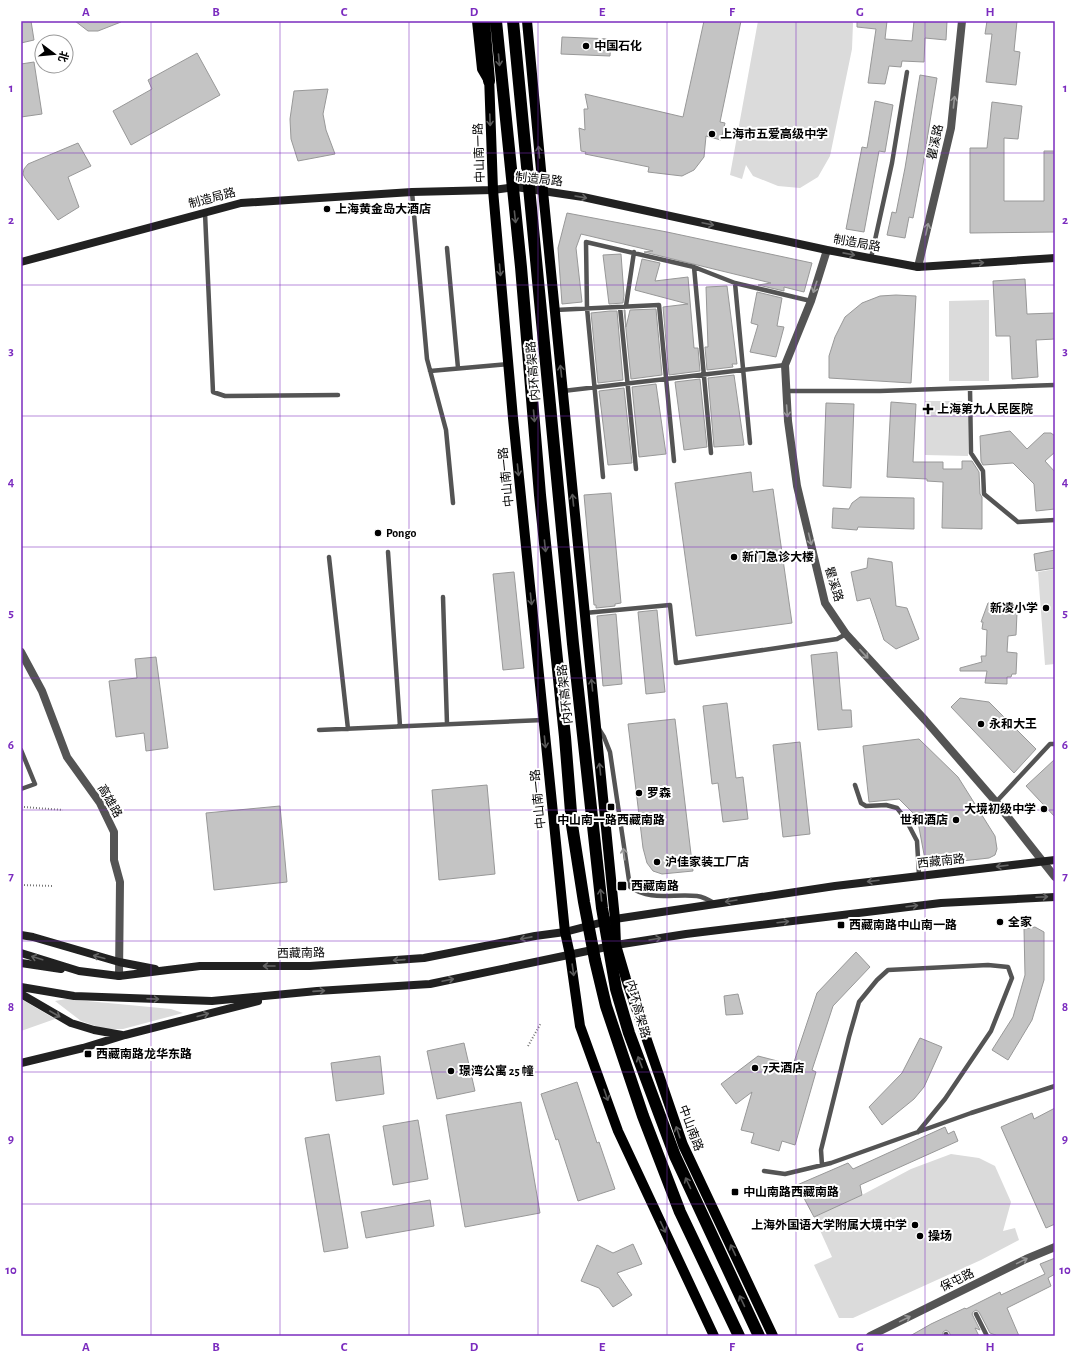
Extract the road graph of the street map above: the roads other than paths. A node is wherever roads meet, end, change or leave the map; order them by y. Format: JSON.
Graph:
{"nodes":[{"id":1,"x":477,"y":21,"type":"edge"},
{"id":2,"x":484,"y":21,"type":"edge"},
{"id":3,"x":490,"y":21,"type":"edge"},
{"id":4,"x":496,"y":21,"type":"edge"},
{"id":5,"x":513,"y":21,"type":"edge"},
{"id":6,"x":527,"y":21,"type":"edge"},
{"id":7,"x":962,"y":21,"type":"edge"},
{"id":8,"x":907,"y":72,"type":"dead end"},
{"id":9,"x":489,"y":81,"type":"junction"},
{"id":10,"x":493,"y":190,"type":"junction"},
{"id":11,"x":542,"y":191,"type":"junction"},
{"id":12,"x":412,"y":192,"type":"junction"},
{"id":13,"x":205,"y":213,"type":"junction"},
{"id":14,"x":447,"y":248,"type":"dead end"},
{"id":15,"x":828,"y":250,"type":"junction"},
{"id":16,"x":634,"y":252,"type":"junction"},
{"id":17,"x":871,"y":258,"type":"junction"},
{"id":18,"x":1055,"y":258,"type":"edge"},
{"id":19,"x":21,"y":262,"type":"edge"},
{"id":20,"x":694,"y":267,"type":"junction"},
{"id":21,"x":918,"y":267,"type":"junction"},
{"id":22,"x":735,"y":283,"type":"junction"},
{"id":23,"x":811,"y":301,"type":"junction"},
{"id":24,"x":626,"y":306,"type":"junction"},
{"id":25,"x":620,"y":307,"type":"junction"},
{"id":26,"x":587,"y":308,"type":"junction"},
{"id":27,"x":554,"y":310,"type":"junction"},
{"id":28,"x":508,"y":364,"type":"junction"},
{"id":29,"x":785,"y":365,"type":"junction"},
{"id":30,"x":458,"y":368,"type":"junction"},
{"id":31,"x":744,"y":370,"type":"junction"},
{"id":32,"x":430,"y":371,"type":"junction"},
{"id":33,"x":703,"y":374,"type":"junction"},
{"id":34,"x":666,"y":379,"type":"junction"},
{"id":35,"x":628,"y":383,"type":"junction"},
{"id":36,"x":1055,"y":385,"type":"edge"},
{"id":37,"x":594,"y":387,"type":"junction"},
{"id":38,"x":970,"y":388,"type":"junction"},
{"id":39,"x":562,"y":391,"type":"junction"},
{"id":40,"x":786,"y":391,"type":"junction"},
{"id":41,"x":338,"y":395,"type":"dead end"},
{"id":42,"x":750,"y":443,"type":"dead end"},
{"id":43,"x":711,"y":453,"type":"dead end"},
{"id":44,"x":674,"y":461,"type":"dead end"},
{"id":45,"x":636,"y":469,"type":"dead end"},
{"id":46,"x":603,"y":477,"type":"dead end"},
{"id":47,"x":453,"y":503,"type":"dead end"},
{"id":48,"x":1055,"y":520,"type":"edge"},
{"id":49,"x":388,"y":552,"type":"dead end"},
{"id":50,"x":329,"y":557,"type":"dead end"},
{"id":51,"x":443,"y":597,"type":"dead end"},
{"id":52,"x":585,"y":613,"type":"junction"},
{"id":53,"x":846,"y":634,"type":"junction"},
{"id":54,"x":21,"y":652,"type":"edge"},
{"id":55,"x":543,"y":720,"type":"junction"},
{"id":56,"x":447,"y":724,"type":"junction"},
{"id":57,"x":596,"y":724,"type":"junction"},
{"id":58,"x":400,"y":726,"type":"junction"},
{"id":59,"x":348,"y":729,"type":"junction"},
{"id":60,"x":319,"y":730,"type":"dead end"},
{"id":61,"x":1055,"y":744,"type":"edge"},
{"id":62,"x":21,"y":750,"type":"edge"},
{"id":63,"x":855,"y":785,"type":"dead end"},
{"id":64,"x":21,"y":788,"type":"edge"},
{"id":65,"x":996,"y":802,"type":"junction"},
{"id":66,"x":1055,"y":860,"type":"edge"},
{"id":67,"x":1043,"y":861,"type":"junction"},
{"id":68,"x":919,"y":876,"type":"junction"},
{"id":69,"x":1055,"y":877,"type":"edge"},
{"id":70,"x":1055,"y":897,"type":"edge"},
{"id":71,"x":716,"y":904,"type":"junction"},
{"id":72,"x":615,"y":919,"type":"junction"},
{"id":73,"x":565,"y":932,"type":"junction"},
{"id":74,"x":21,"y":935,"type":"edge"},
{"id":75,"x":616,"y":945,"type":"junction"},
{"id":76,"x":21,"y":953,"type":"edge"},
{"id":77,"x":570,"y":955,"type":"junction"},
{"id":78,"x":119,"y":962,"type":"junction"},
{"id":79,"x":21,"y":963,"type":"edge"},
{"id":80,"x":164,"y":970,"type":"junction"},
{"id":81,"x":80,"y":971,"type":"junction"},
{"id":82,"x":119,"y":976,"type":"junction"},
{"id":83,"x":21,"y":987,"type":"edge"},
{"id":84,"x":21,"y":994,"type":"edge"},
{"id":85,"x":280,"y":995,"type":"junction"},
{"id":86,"x":124,"y":1035,"type":"junction"},
{"id":87,"x":21,"y":1063,"type":"edge"},
{"id":88,"x":1055,"y":1086,"type":"edge"},
{"id":89,"x":918,"y":1132,"type":"junction"},
{"id":90,"x":822,"y":1165,"type":"junction"},
{"id":91,"x":764,"y":1170,"type":"dead end"},
{"id":92,"x":1055,"y":1247,"type":"edge"},
{"id":93,"x":976,"y":1314,"type":"dead end"},
{"id":94,"x":714,"y":1336,"type":"edge"},
{"id":95,"x":739,"y":1336,"type":"edge"},
{"id":96,"x":759,"y":1336,"type":"edge"},
{"id":97,"x":773,"y":1336,"type":"edge"},
{"id":98,"x":870,"y":1336,"type":"edge"},
{"id":99,"x":987,"y":1336,"type":"edge"}],
"edges":[{"from":1,"to":9,"type":"main road","name":"中山南一路"},
{"from":2,"to":9,"type":"highway"},
{"from":3,"to":9,"type":"main road"},
{"from":4,"to":95,"type":"highway","name":"内环高架路","one_way":true},
{"from":96,"to":5,"type":"highway","name":"内环高架路","one_way":true},
{"from":11,"to":6,"type":"main road","one_way":true},
{"from":21,"to":7,"type":"street","name":"瞿溪路","one_way":true},
{"from":8,"to":17,"type":"lane"},
{"from":9,"to":10,"type":"main road","name":"中山南一路","one_way":true},
{"from":10,"to":11,"type":"main road","name":"制造局路"},
{"from":10,"to":12,"type":"main road","name":"制造局路"},
{"from":10,"to":28,"type":"main road","name":"中山南一路","one_way":true},
{"from":11,"to":15,"type":"main road","name":"制造局路","one_way":true},
{"from":11,"to":27,"type":"main road"},
{"from":12,"to":13,"type":"main road","name":"制造局路"},
{"from":12,"to":32,"type":"lane"},
{"from":13,"to":19,"type":"main road","name":"制造局路"},
{"from":13,"to":41,"type":"lane"},
{"from":14,"to":30,"type":"lane"},
{"from":15,"to":17,"type":"main road","name":"制造局路","one_way":true},
{"from":15,"to":23,"type":"street","name":"瞿溪路","one_way":true},
{"from":16,"to":20,"type":"lane"},
{"from":16,"to":24,"type":"lane"},
{"from":16,"to":26,"type":"lane"},
{"from":17,"to":21,"type":"main road","name":"制造局路"},
{"from":21,"to":18,"type":"main road","name":"制造局路","one_way":true},
{"from":20,"to":22,"type":"lane"},
{"from":20,"to":33,"type":"lane"},
{"from":22,"to":23,"type":"lane"},
{"from":22,"to":31,"type":"lane"},
{"from":23,"to":29,"type":"street","name":"瞿溪路"},
{"from":24,"to":25,"type":"lane"},
{"from":24,"to":34,"type":"lane"},
{"from":25,"to":26,"type":"lane"},
{"from":25,"to":35,"type":"lane"},
{"from":26,"to":27,"type":"lane"},
{"from":26,"to":37,"type":"lane"},
{"from":39,"to":27,"type":"main road","one_way":true},
{"from":28,"to":30,"type":"lane"},
{"from":28,"to":55,"type":"main road","name":"中山南一路","one_way":true},
{"from":29,"to":31,"type":"lane"},
{"from":29,"to":40,"type":"street","name":"瞿溪路"},
{"from":30,"to":32,"type":"lane"},
{"from":31,"to":33,"type":"lane"},
{"from":31,"to":42,"type":"lane"},
{"from":32,"to":47,"type":"lane"},
{"from":33,"to":34,"type":"lane"},
{"from":33,"to":43,"type":"lane"},
{"from":34,"to":35,"type":"lane"},
{"from":34,"to":44,"type":"lane"},
{"from":35,"to":37,"type":"lane"},
{"from":35,"to":45,"type":"lane"},
{"from":36,"to":38,"type":"lane"},
{"from":37,"to":39,"type":"lane"},
{"from":37,"to":46,"type":"lane"},
{"from":38,"to":40,"type":"lane"},
{"from":38,"to":48,"type":"lane"},
{"from":52,"to":39,"type":"main road","one_way":true},
{"from":40,"to":53,"type":"street","name":"瞿溪路","one_way":true},
{"from":49,"to":58,"type":"lane"},
{"from":50,"to":59,"type":"lane"},
{"from":51,"to":56,"type":"lane"},
{"from":52,"to":53,"type":"lane"},
{"from":57,"to":52,"type":"main road","one_way":true},
{"from":53,"to":65,"type":"street","name":"瞿溪路","one_way":true},
{"from":54,"to":78,"type":"street","name":"高雄路"},
{"from":55,"to":56,"type":"lane"},
{"from":55,"to":73,"type":"main road","name":"中山南一路","one_way":true},
{"from":56,"to":58,"type":"lane"},
{"from":71,"to":57,"type":"lane","one_way":true},
{"from":72,"to":57,"type":"main road","one_way":true},
{"from":58,"to":59,"type":"lane"},
{"from":59,"to":60,"type":"lane"},
{"from":61,"to":65,"type":"lane"},
{"from":62,"to":64,"type":"lane"},
{"from":63,"to":68,"type":"lane"},
{"from":65,"to":67,"type":"street","name":"瞿溪路"},
{"from":66,"to":67,"type":"main road","name":"西藏南路"},
{"from":67,"to":68,"type":"main road","name":"西藏南路","one_way":true},
{"from":67,"to":69,"type":"street","name":"瞿溪路"},
{"from":68,"to":71,"type":"main road","name":"西藏南路","one_way":true},
{"from":75,"to":70,"type":"main road","one_way":true},
{"from":71,"to":72,"type":"main road","name":"西藏南路"},
{"from":72,"to":73,"type":"main road","name":"西藏南路"},
{"from":72,"to":75,"type":"main road","name":"中山南路"},
{"from":73,"to":77,"type":"main road"},
{"from":73,"to":80,"type":"main road","name":"西藏南路","one_way":true},
{"from":78,"to":74,"type":"main road","name":"西藏南路","one_way":true},
{"from":75,"to":77,"type":"main road"},
{"from":97,"to":75,"type":"main road","name":"中山南路","one_way":true},
{"from":81,"to":76,"type":"main road","name":"西藏南路","one_way":true},
{"from":85,"to":77,"type":"main road","one_way":true},
{"from":77,"to":94,"type":"main road","one_way":true},
{"from":78,"to":80,"type":"main road","name":"西藏南路"},
{"from":78,"to":82,"type":"street","name":"高雄路"},
{"from":79,"to":81,"type":"main road"},
{"from":80,"to":82,"type":"main road","name":"西藏南路"},
{"from":81,"to":82,"type":"main road","name":"西藏南路"},
{"from":83,"to":85,"type":"main road","one_way":true},
{"from":84,"to":86,"type":"main road","one_way":true},
{"from":86,"to":85,"type":"main road","one_way":true},
{"from":86,"to":87,"type":"main road"},
{"from":88,"to":89,"type":"lane"},
{"from":89,"to":90,"type":"lane"},
{"from":89,"to":90,"type":"lane"},
{"from":90,"to":91,"type":"lane"},
{"from":98,"to":92,"type":"street","name":"保屯路","one_way":true},
{"from":93,"to":99,"type":"lane"}]}
